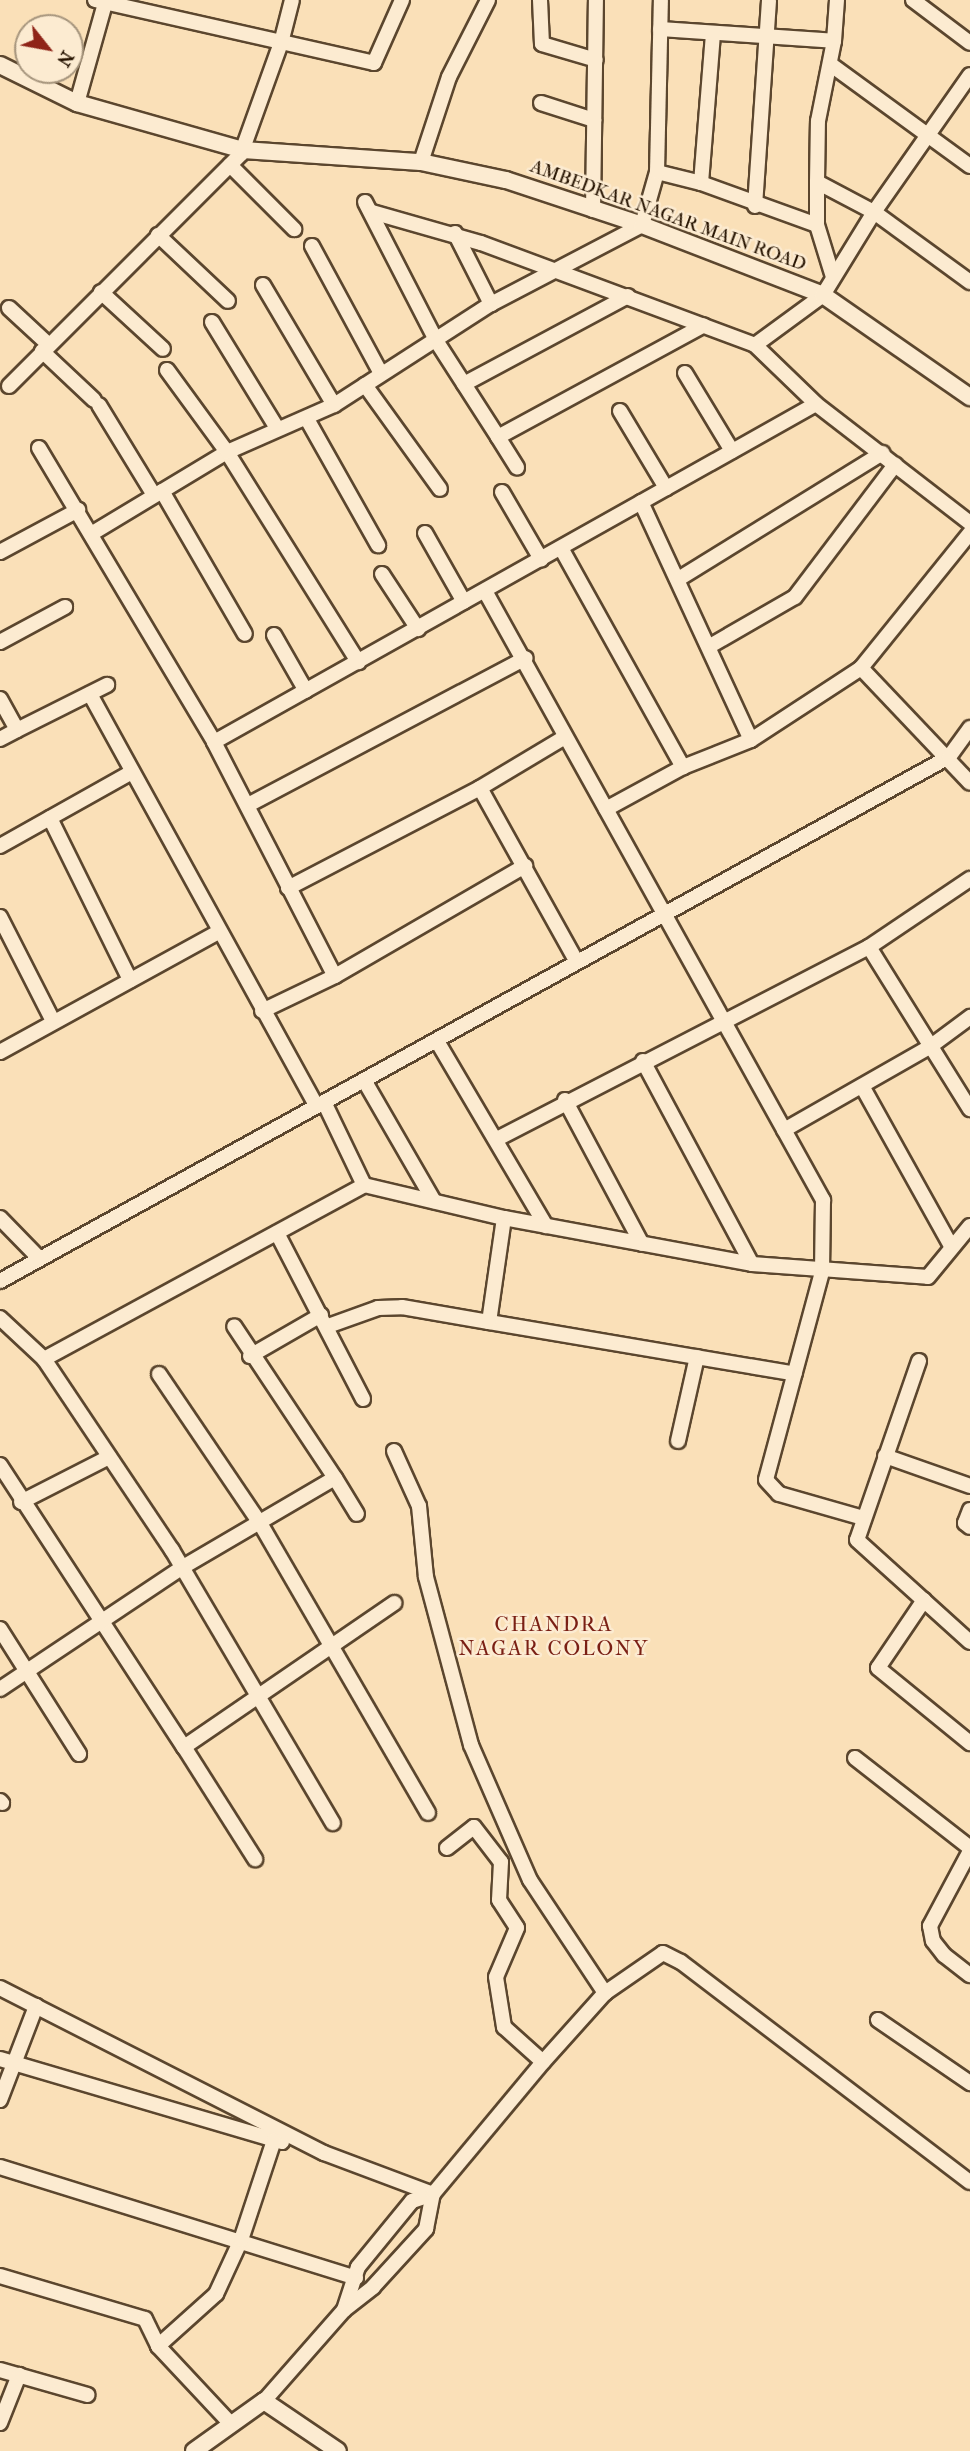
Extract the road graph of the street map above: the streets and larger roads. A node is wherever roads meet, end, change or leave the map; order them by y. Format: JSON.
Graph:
{"nodes":[{"id":1,"x":292,"y":0,"type":"edge"},
{"id":2,"x":402,"y":0,"type":"edge"},
{"id":3,"x":488,"y":0,"type":"edge"},
{"id":4,"x":540,"y":0,"type":"edge"},
{"id":5,"x":596,"y":0,"type":"edge"},
{"id":6,"x":661,"y":0,"type":"edge"},
{"id":7,"x":769,"y":0,"type":"edge"},
{"id":8,"x":837,"y":0,"type":"edge"},
{"id":9,"x":913,"y":0,"type":"edge"},
{"id":10,"x":102,"y":2,"type":"edge"},
{"id":11,"x":660,"y":29,"type":"junction"},
{"id":12,"x":713,"y":33,"type":"junction"},
{"id":13,"x":767,"y":36,"type":"junction"},
{"id":14,"x":834,"y":41,"type":"junction"},
{"id":15,"x":281,"y":43,"type":"junction"},
{"id":16,"x":970,"y":43,"type":"edge"},
{"id":17,"x":596,"y":60,"type":"junction"},
{"id":18,"x":830,"y":64,"type":"junction"},
{"id":19,"x":0,"y":65,"type":"edge"},
{"id":20,"x":970,"y":75,"type":"edge"},
{"id":21,"x":77,"y":103,"type":"junction"},
{"id":22,"x":541,"y":103,"type":"dead end"},
{"id":23,"x":594,"y":120,"type":"junction"},
{"id":24,"x":927,"y":135,"type":"junction"},
{"id":25,"x":243,"y":150,"type":"junction"},
{"id":26,"x":421,"y":162,"type":"junction"},
{"id":27,"x":230,"y":164,"type":"junction"},
{"id":28,"x":970,"y":166,"type":"edge"},
{"id":29,"x":657,"y":172,"type":"junction"},
{"id":30,"x":817,"y":182,"type":"junction"},
{"id":31,"x":701,"y":183,"type":"junction"},
{"id":32,"x":755,"y":206,"type":"junction"},
{"id":33,"x":593,"y":210,"type":"junction"},
{"id":34,"x":874,"y":212,"type":"junction"},
{"id":35,"x":817,"y":225,"type":"junction"},
{"id":36,"x":642,"y":226,"type":"junction"},
{"id":37,"x":294,"y":229,"type":"dead end"},
{"id":38,"x":455,"y":233,"type":"junction"},
{"id":39,"x":158,"y":235,"type":"junction"},
{"id":40,"x":312,"y":246,"type":"dead end"},
{"id":41,"x":561,"y":271,"type":"junction"},
{"id":42,"x":833,"y":277,"type":"junction"},
{"id":43,"x":970,"y":282,"type":"edge"},
{"id":44,"x":263,"y":285,"type":"dead end"},
{"id":45,"x":101,"y":292,"type":"junction"},
{"id":46,"x":823,"y":295,"type":"junction"},
{"id":47,"x":628,"y":296,"type":"junction"},
{"id":48,"x":228,"y":301,"type":"dead end"},
{"id":49,"x":491,"y":304,"type":"junction"},
{"id":50,"x":9,"y":308,"type":"dead end"},
{"id":51,"x":212,"y":322,"type":"dead end"},
{"id":52,"x":705,"y":325,"type":"junction"},
{"id":53,"x":437,"y":342,"type":"junction"},
{"id":54,"x":755,"y":345,"type":"junction"},
{"id":55,"x":46,"y":348,"type":"junction"},
{"id":56,"x":163,"y":349,"type":"dead end"},
{"id":57,"x":167,"y":370,"type":"dead end"},
{"id":58,"x":380,"y":372,"type":"junction"},
{"id":59,"x":685,"y":373,"type":"dead end"},
{"id":60,"x":464,"y":384,"type":"junction"},
{"id":61,"x":365,"y":385,"type":"junction"},
{"id":62,"x":9,"y":386,"type":"dead end"},
{"id":63,"x":970,"y":397,"type":"edge"},
{"id":64,"x":816,"y":404,"type":"junction"},
{"id":65,"x":334,"y":405,"type":"junction"},
{"id":66,"x":620,"y":411,"type":"dead end"},
{"id":67,"x":307,"y":419,"type":"junction"},
{"id":68,"x":277,"y":428,"type":"junction"},
{"id":69,"x":498,"y":437,"type":"junction"},
{"id":70,"x":39,"y":448,"type":"dead end"},
{"id":71,"x":227,"y":452,"type":"junction"},
{"id":72,"x":732,"y":452,"type":"junction"},
{"id":73,"x":882,"y":453,"type":"junction"},
{"id":74,"x":895,"y":465,"type":"junction"},
{"id":75,"x":517,"y":467,"type":"dead end"},
{"id":76,"x":667,"y":488,"type":"junction"},
{"id":77,"x":440,"y":489,"type":"dead end"},
{"id":78,"x":502,"y":492,"type":"dead end"},
{"id":79,"x":158,"y":493,"type":"junction"},
{"id":80,"x":641,"y":502,"type":"junction"},
{"id":81,"x":78,"y":510,"type":"junction"},
{"id":82,"x":970,"y":523,"type":"edge"},
{"id":83,"x":425,"y":533,"type":"dead end"},
{"id":84,"x":970,"y":533,"type":"edge"},
{"id":85,"x":91,"y":534,"type":"junction"},
{"id":86,"x":378,"y":545,"type":"dead end"},
{"id":87,"x":561,"y":548,"type":"junction"},
{"id":88,"x":0,"y":552,"type":"edge"},
{"id":89,"x":541,"y":559,"type":"junction"},
{"id":90,"x":382,"y":574,"type":"dead end"},
{"id":91,"x":680,"y":578,"type":"junction"},
{"id":92,"x":485,"y":591,"type":"junction"},
{"id":93,"x":464,"y":602,"type":"junction"},
{"id":94,"x":65,"y":607,"type":"dead end"},
{"id":95,"x":418,"y":629,"type":"junction"},
{"id":96,"x":245,"y":634,"type":"dead end"},
{"id":97,"x":274,"y":635,"type":"dead end"},
{"id":98,"x":0,"y":642,"type":"edge"},
{"id":99,"x":710,"y":646,"type":"junction"},
{"id":100,"x":526,"y":659,"type":"junction"},
{"id":101,"x":358,"y":662,"type":"junction"},
{"id":102,"x":861,"y":668,"type":"junction"},
{"id":103,"x":107,"y":685,"type":"dead end"},
{"id":104,"x":306,"y":691,"type":"junction"},
{"id":105,"x":90,"y":695,"type":"junction"},
{"id":106,"x":0,"y":699,"type":"edge"},
{"id":107,"x":970,"y":728,"type":"edge"},
{"id":108,"x":17,"y":730,"type":"junction"},
{"id":109,"x":565,"y":737,"type":"junction"},
{"id":110,"x":0,"y":739,"type":"edge"},
{"id":111,"x":751,"y":740,"type":"junction"},
{"id":112,"x":214,"y":742,"type":"junction"},
{"id":113,"x":949,"y":757,"type":"junction"},
{"id":114,"x":682,"y":767,"type":"junction"},
{"id":115,"x":132,"y":772,"type":"junction"},
{"id":116,"x":970,"y":783,"type":"edge"},
{"id":117,"x":480,"y":788,"type":"junction"},
{"id":118,"x":248,"y":805,"type":"junction"},
{"id":119,"x":606,"y":809,"type":"junction"},
{"id":120,"x":50,"y":818,"type":"junction"},
{"id":121,"x":0,"y":846,"type":"edge"},
{"id":122,"x":525,"y":866,"type":"junction"},
{"id":123,"x":970,"y":879,"type":"edge"},
{"id":124,"x":288,"y":888,"type":"junction"},
{"id":125,"x":666,"y":913,"type":"junction"},
{"id":126,"x":0,"y":917,"type":"edge"},
{"id":127,"x":218,"y":932,"type":"junction"},
{"id":128,"x":5,"y":941,"type":"edge"},
{"id":129,"x":869,"y":947,"type":"junction"},
{"id":130,"x":577,"y":962,"type":"junction"},
{"id":131,"x":335,"y":976,"type":"junction"},
{"id":132,"x":130,"y":979,"type":"junction"},
{"id":133,"x":262,"y":1011,"type":"junction"},
{"id":134,"x":970,"y":1017,"type":"edge"},
{"id":135,"x":723,"y":1019,"type":"junction"},
{"id":136,"x":53,"y":1021,"type":"junction"},
{"id":137,"x":437,"y":1041,"type":"junction"},
{"id":138,"x":931,"y":1046,"type":"junction"},
{"id":139,"x":0,"y":1052,"type":"edge"},
{"id":140,"x":643,"y":1061,"type":"junction"},
{"id":141,"x":364,"y":1080,"type":"junction"},
{"id":142,"x":862,"y":1086,"type":"junction"},
{"id":143,"x":565,"y":1100,"type":"junction"},
{"id":144,"x":319,"y":1103,"type":"junction"},
{"id":145,"x":970,"y":1109,"type":"edge"},
{"id":146,"x":784,"y":1130,"type":"junction"},
{"id":147,"x":497,"y":1139,"type":"junction"},
{"id":148,"x":364,"y":1185,"type":"junction"},
{"id":149,"x":434,"y":1201,"type":"junction"},
{"id":150,"x":0,"y":1218,"type":"edge"},
{"id":151,"x":504,"y":1218,"type":"junction"},
{"id":152,"x":546,"y":1226,"type":"junction"},
{"id":153,"x":970,"y":1226,"type":"edge"},
{"id":154,"x":277,"y":1233,"type":"junction"},
{"id":155,"x":642,"y":1244,"type":"junction"},
{"id":156,"x":951,"y":1246,"type":"junction"},
{"id":157,"x":40,"y":1259,"type":"junction"},
{"id":158,"x":752,"y":1264,"type":"junction"},
{"id":159,"x":822,"y":1272,"type":"junction"},
{"id":160,"x":0,"y":1281,"type":"edge"},
{"id":161,"x":0,"y":1318,"type":"edge"},
{"id":162,"x":325,"y":1320,"type":"junction"},
{"id":163,"x":489,"y":1322,"type":"junction"},
{"id":164,"x":234,"y":1326,"type":"dead end"},
{"id":165,"x":250,"y":1356,"type":"junction"},
{"id":166,"x":697,"y":1357,"type":"junction"},
{"id":167,"x":44,"y":1360,"type":"junction"},
{"id":168,"x":919,"y":1361,"type":"dead end"},
{"id":169,"x":159,"y":1374,"type":"dead end"},
{"id":170,"x":795,"y":1374,"type":"junction"},
{"id":171,"x":363,"y":1399,"type":"dead end"},
{"id":172,"x":678,"y":1441,"type":"dead end"},
{"id":173,"x":394,"y":1451,"type":"dead end"},
{"id":174,"x":885,"y":1456,"type":"junction"},
{"id":175,"x":109,"y":1457,"type":"junction"},
{"id":176,"x":0,"y":1465,"type":"edge"},
{"id":177,"x":335,"y":1478,"type":"junction"},
{"id":178,"x":13,"y":1485,"type":"junction"},
{"id":179,"x":970,"y":1486,"type":"edge"},
{"id":180,"x":0,"y":1494,"type":"edge"},
{"id":181,"x":21,"y":1502,"type":"junction"},
{"id":182,"x":970,"y":1510,"type":"edge"},
{"id":183,"x":357,"y":1514,"type":"dead end"},
{"id":184,"x":863,"y":1518,"type":"junction"},
{"id":185,"x":260,"y":1522,"type":"junction"},
{"id":186,"x":970,"y":1527,"type":"edge"},
{"id":187,"x":183,"y":1567,"type":"junction"},
{"id":188,"x":924,"y":1600,"type":"junction"},
{"id":189,"x":394,"y":1603,"type":"dead end"},
{"id":190,"x":102,"y":1619,"type":"junction"},
{"id":191,"x":0,"y":1629,"type":"edge"},
{"id":192,"x":970,"y":1642,"type":"edge"},
{"id":193,"x":331,"y":1648,"type":"junction"},
{"id":194,"x":26,"y":1671,"type":"junction"},
{"id":195,"x":0,"y":1689,"type":"edge"},
{"id":196,"x":255,"y":1694,"type":"junction"},
{"id":197,"x":970,"y":1743,"type":"edge"},
{"id":198,"x":184,"y":1747,"type":"junction"},
{"id":199,"x":79,"y":1754,"type":"dead end"},
{"id":200,"x":855,"y":1758,"type":"dead end"},
{"id":201,"x":428,"y":1813,"type":"dead end"},
{"id":202,"x":333,"y":1823,"type":"dead end"},
{"id":203,"x":447,"y":1848,"type":"dead end"},
{"id":204,"x":970,"y":1849,"type":"edge"},
{"id":205,"x":255,"y":1859,"type":"dead end"},
{"id":206,"x":970,"y":1975,"type":"edge"},
{"id":207,"x":0,"y":1988,"type":"edge"},
{"id":208,"x":605,"y":1993,"type":"junction"},
{"id":209,"x":36,"y":2006,"type":"junction"},
{"id":210,"x":878,"y":2020,"type":"dead end"},
{"id":211,"x":5,"y":2061,"type":"edge"},
{"id":212,"x":543,"y":2062,"type":"junction"},
{"id":213,"x":970,"y":2083,"type":"edge"},
{"id":214,"x":0,"y":2100,"type":"edge"},
{"id":215,"x":274,"y":2140,"type":"junction"},
{"id":216,"x":324,"y":2153,"type":"junction"},
{"id":217,"x":0,"y":2167,"type":"edge"},
{"id":218,"x":970,"y":2182,"type":"edge"},
{"id":219,"x":433,"y":2194,"type":"junction"},
{"id":220,"x":241,"y":2240,"type":"junction"},
{"id":221,"x":0,"y":2276,"type":"edge"},
{"id":222,"x":356,"y":2278,"type":"junction"},
{"id":223,"x":344,"y":2310,"type":"junction"},
{"id":224,"x":158,"y":2346,"type":"junction"},
{"id":225,"x":0,"y":2370,"type":"edge"},
{"id":226,"x":19,"y":2375,"type":"junction"},
{"id":227,"x":88,"y":2395,"type":"dead end"},
{"id":228,"x":264,"y":2401,"type":"junction"},
{"id":229,"x":0,"y":2423,"type":"edge"},
{"id":230,"x":231,"y":2424,"type":"junction"},
{"id":231,"x":194,"y":2451,"type":"edge"},
{"id":232,"x":338,"y":2451,"type":"edge"}],
"edges":[{"from":1,"to":15,"type":"street"},
{"from":2,"to":15,"type":"street"},
{"from":3,"to":26,"type":"street"},
{"from":4,"to":17,"type":"street"},
{"from":5,"to":17,"type":"street"},
{"from":6,"to":11,"type":"street"},
{"from":7,"to":13,"type":"street"},
{"from":8,"to":14,"type":"street"},
{"from":9,"to":16,"type":"street"},
{"from":10,"to":15,"type":"street"},
{"from":10,"to":21,"type":"street"},
{"from":11,"to":12,"type":"street"},
{"from":11,"to":29,"type":"street"},
{"from":12,"to":13,"type":"street"},
{"from":12,"to":31,"type":"street"},
{"from":13,"to":14,"type":"street"},
{"from":13,"to":32,"type":"street"},
{"from":14,"to":18,"type":"street"},
{"from":15,"to":25,"type":"street"},
{"from":17,"to":23,"type":"street"},
{"from":18,"to":24,"type":"street"},
{"from":18,"to":30,"type":"street"},
{"from":19,"to":21,"type":"street","name":"AMBEDKAR NAGAR MAIN ROAD"},
{"from":20,"to":24,"type":"street"},
{"from":21,"to":25,"type":"street","name":"AMBEDKAR NAGAR MAIN ROAD"},
{"from":22,"to":23,"type":"street"},
{"from":23,"to":33,"type":"street"},
{"from":24,"to":28,"type":"street"},
{"from":24,"to":34,"type":"street"},
{"from":25,"to":26,"type":"street","name":"AMBEDKAR NAGAR MAIN ROAD"},
{"from":25,"to":27,"type":"street"},
{"from":26,"to":33,"type":"street","name":"AMBEDKAR NAGAR MAIN ROAD"},
{"from":27,"to":37,"type":"street"},
{"from":27,"to":39,"type":"street"},
{"from":29,"to":31,"type":"street"},
{"from":29,"to":36,"type":"street"},
{"from":30,"to":34,"type":"street"},
{"from":30,"to":35,"type":"street"},
{"from":31,"to":32,"type":"street"},
{"from":32,"to":35,"type":"street"},
{"from":33,"to":36,"type":"street","name":"AMBEDKAR NAGAR MAIN ROAD"},
{"from":34,"to":42,"type":"street"},
{"from":34,"to":43,"type":"street"},
{"from":35,"to":42,"type":"street"},
{"from":36,"to":41,"type":"street"},
{"from":36,"to":46,"type":"street","name":"AMBEDKAR NAGAR MAIN ROAD"},
{"from":38,"to":41,"type":"street"},
{"from":38,"to":49,"type":"street"},
{"from":38,"to":53,"type":"street"},
{"from":39,"to":45,"type":"street"},
{"from":39,"to":48,"type":"street"},
{"from":40,"to":58,"type":"street"},
{"from":41,"to":47,"type":"street"},
{"from":41,"to":49,"type":"street"},
{"from":42,"to":46,"type":"street"},
{"from":44,"to":65,"type":"street"},
{"from":45,"to":55,"type":"street"},
{"from":45,"to":56,"type":"street"},
{"from":46,"to":54,"type":"street"},
{"from":46,"to":63,"type":"street","name":"AMBEDKAR NAGAR MAIN ROAD"},
{"from":47,"to":52,"type":"street"},
{"from":47,"to":60,"type":"street"},
{"from":49,"to":53,"type":"street"},
{"from":50,"to":55,"type":"street"},
{"from":51,"to":68,"type":"street"},
{"from":52,"to":54,"type":"street"},
{"from":52,"to":69,"type":"street"},
{"from":53,"to":58,"type":"street"},
{"from":53,"to":60,"type":"street"},
{"from":54,"to":64,"type":"street"},
{"from":55,"to":62,"type":"street"},
{"from":55,"to":79,"type":"street"},
{"from":57,"to":71,"type":"street"},
{"from":58,"to":61,"type":"street"},
{"from":59,"to":72,"type":"street"},
{"from":60,"to":69,"type":"street"},
{"from":61,"to":65,"type":"street"},
{"from":61,"to":77,"type":"street"},
{"from":64,"to":72,"type":"street"},
{"from":64,"to":73,"type":"street"},
{"from":65,"to":67,"type":"street"},
{"from":66,"to":76,"type":"street"},
{"from":67,"to":68,"type":"street"},
{"from":67,"to":86,"type":"street"},
{"from":68,"to":71,"type":"street"},
{"from":69,"to":75,"type":"street"},
{"from":70,"to":81,"type":"street"},
{"from":71,"to":79,"type":"street"},
{"from":71,"to":101,"type":"street"},
{"from":72,"to":76,"type":"street"},
{"from":73,"to":74,"type":"street"},
{"from":73,"to":91,"type":"street"},
{"from":74,"to":82,"type":"street"},
{"from":74,"to":99,"type":"street"},
{"from":76,"to":80,"type":"street"},
{"from":78,"to":89,"type":"street"},
{"from":79,"to":85,"type":"street"},
{"from":79,"to":96,"type":"street"},
{"from":80,"to":87,"type":"street"},
{"from":80,"to":91,"type":"street"},
{"from":81,"to":85,"type":"street"},
{"from":81,"to":88,"type":"street"},
{"from":83,"to":93,"type":"street"},
{"from":84,"to":102,"type":"street"},
{"from":85,"to":112,"type":"street"},
{"from":87,"to":89,"type":"street"},
{"from":87,"to":114,"type":"street"},
{"from":89,"to":92,"type":"street"},
{"from":90,"to":95,"type":"street"},
{"from":91,"to":99,"type":"street"},
{"from":92,"to":93,"type":"street"},
{"from":92,"to":100,"type":"street"},
{"from":93,"to":95,"type":"street"},
{"from":94,"to":98,"type":"street"},
{"from":95,"to":101,"type":"street"},
{"from":97,"to":104,"type":"street"},
{"from":99,"to":111,"type":"street"},
{"from":100,"to":109,"type":"street"},
{"from":100,"to":118,"type":"street"},
{"from":101,"to":104,"type":"street"},
{"from":102,"to":111,"type":"street"},
{"from":102,"to":113,"type":"street"},
{"from":103,"to":105,"type":"street"},
{"from":104,"to":112,"type":"street"},
{"from":105,"to":108,"type":"street"},
{"from":105,"to":115,"type":"street"},
{"from":106,"to":108,"type":"street"},
{"from":107,"to":113,"type":"street"},
{"from":108,"to":110,"type":"street"},
{"from":109,"to":117,"type":"street"},
{"from":109,"to":119,"type":"street"},
{"from":111,"to":114,"type":"street"},
{"from":112,"to":118,"type":"street"},
{"from":113,"to":116,"type":"street"},
{"from":113,"to":125,"type":"street"},
{"from":114,"to":119,"type":"street"},
{"from":115,"to":120,"type":"street"},
{"from":115,"to":127,"type":"street"},
{"from":117,"to":122,"type":"street"},
{"from":117,"to":124,"type":"street"},
{"from":118,"to":124,"type":"street"},
{"from":119,"to":125,"type":"street"},
{"from":120,"to":121,"type":"street"},
{"from":120,"to":132,"type":"street"},
{"from":122,"to":130,"type":"street"},
{"from":122,"to":131,"type":"street"},
{"from":123,"to":129,"type":"street"},
{"from":124,"to":131,"type":"street"},
{"from":125,"to":130,"type":"street"},
{"from":125,"to":135,"type":"street"},
{"from":126,"to":128,"type":"street"},
{"from":127,"to":132,"type":"street"},
{"from":127,"to":133,"type":"street"},
{"from":128,"to":136,"type":"street"},
{"from":129,"to":135,"type":"street"},
{"from":129,"to":138,"type":"street"},
{"from":130,"to":137,"type":"street"},
{"from":131,"to":133,"type":"street"},
{"from":132,"to":136,"type":"street"},
{"from":133,"to":144,"type":"street"},
{"from":134,"to":138,"type":"street"},
{"from":135,"to":140,"type":"street"},
{"from":135,"to":146,"type":"street"},
{"from":136,"to":139,"type":"street"},
{"from":137,"to":141,"type":"street"},
{"from":137,"to":147,"type":"street"},
{"from":138,"to":142,"type":"street"},
{"from":138,"to":145,"type":"street"},
{"from":140,"to":143,"type":"street"},
{"from":140,"to":158,"type":"street"},
{"from":141,"to":144,"type":"street"},
{"from":141,"to":149,"type":"street"},
{"from":142,"to":146,"type":"street"},
{"from":142,"to":156,"type":"street"},
{"from":143,"to":147,"type":"street"},
{"from":143,"to":155,"type":"street"},
{"from":144,"to":148,"type":"street"},
{"from":144,"to":157,"type":"street"},
{"from":146,"to":159,"type":"street"},
{"from":147,"to":152,"type":"street"},
{"from":148,"to":149,"type":"street"},
{"from":148,"to":154,"type":"street"},
{"from":149,"to":151,"type":"street"},
{"from":150,"to":157,"type":"street"},
{"from":151,"to":152,"type":"street"},
{"from":151,"to":163,"type":"street"},
{"from":152,"to":155,"type":"street"},
{"from":153,"to":156,"type":"street"},
{"from":154,"to":162,"type":"street"},
{"from":154,"to":167,"type":"street"},
{"from":155,"to":158,"type":"street"},
{"from":156,"to":159,"type":"street"},
{"from":157,"to":160,"type":"street"},
{"from":158,"to":159,"type":"street"},
{"from":159,"to":170,"type":"street"},
{"from":161,"to":167,"type":"street"},
{"from":162,"to":163,"type":"street"},
{"from":162,"to":165,"type":"street"},
{"from":162,"to":171,"type":"street"},
{"from":163,"to":166,"type":"street"},
{"from":164,"to":165,"type":"street"},
{"from":165,"to":177,"type":"street"},
{"from":166,"to":170,"type":"street"},
{"from":166,"to":172,"type":"street"},
{"from":167,"to":175,"type":"street"},
{"from":168,"to":174,"type":"street"},
{"from":169,"to":185,"type":"street"},
{"from":170,"to":184,"type":"street"},
{"from":173,"to":208,"type":"street"},
{"from":174,"to":179,"type":"street"},
{"from":174,"to":184,"type":"street"},
{"from":175,"to":181,"type":"street"},
{"from":175,"to":187,"type":"street"},
{"from":176,"to":178,"type":"street"},
{"from":177,"to":183,"type":"street"},
{"from":177,"to":185,"type":"street"},
{"from":178,"to":180,"type":"street"},
{"from":178,"to":181,"type":"street"},
{"from":181,"to":190,"type":"street"},
{"from":182,"to":186,"type":"street"},
{"from":184,"to":188,"type":"street"},
{"from":185,"to":187,"type":"street"},
{"from":185,"to":193,"type":"street"},
{"from":187,"to":190,"type":"street"},
{"from":187,"to":196,"type":"street"},
{"from":188,"to":192,"type":"street"},
{"from":188,"to":197,"type":"street"},
{"from":189,"to":193,"type":"street"},
{"from":190,"to":194,"type":"street"},
{"from":190,"to":198,"type":"street"},
{"from":191,"to":194,"type":"street"},
{"from":193,"to":196,"type":"street"},
{"from":193,"to":201,"type":"street"},
{"from":194,"to":195,"type":"street"},
{"from":194,"to":199,"type":"street"},
{"from":196,"to":198,"type":"street"},
{"from":196,"to":202,"type":"street"},
{"from":198,"to":205,"type":"street"},
{"from":200,"to":204,"type":"street"},
{"from":203,"to":212,"type":"street"},
{"from":204,"to":206,"type":"street"},
{"from":207,"to":209,"type":"street"},
{"from":208,"to":212,"type":"street"},
{"from":208,"to":218,"type":"street"},
{"from":209,"to":211,"type":"street"},
{"from":209,"to":216,"type":"street"},
{"from":210,"to":213,"type":"street"},
{"from":211,"to":214,"type":"street"},
{"from":211,"to":215,"type":"street"},
{"from":212,"to":219,"type":"street"},
{"from":215,"to":216,"type":"street"},
{"from":215,"to":220,"type":"street"},
{"from":216,"to":219,"type":"street"},
{"from":217,"to":220,"type":"street"},
{"from":219,"to":222,"type":"street"},
{"from":219,"to":223,"type":"street"},
{"from":220,"to":222,"type":"street"},
{"from":220,"to":224,"type":"street"},
{"from":221,"to":224,"type":"street"},
{"from":222,"to":223,"type":"street"},
{"from":223,"to":228,"type":"street"},
{"from":224,"to":230,"type":"street"},
{"from":225,"to":226,"type":"street"},
{"from":226,"to":227,"type":"street"},
{"from":226,"to":229,"type":"street"},
{"from":228,"to":230,"type":"street"},
{"from":228,"to":232,"type":"street"},
{"from":230,"to":231,"type":"street"}]}
